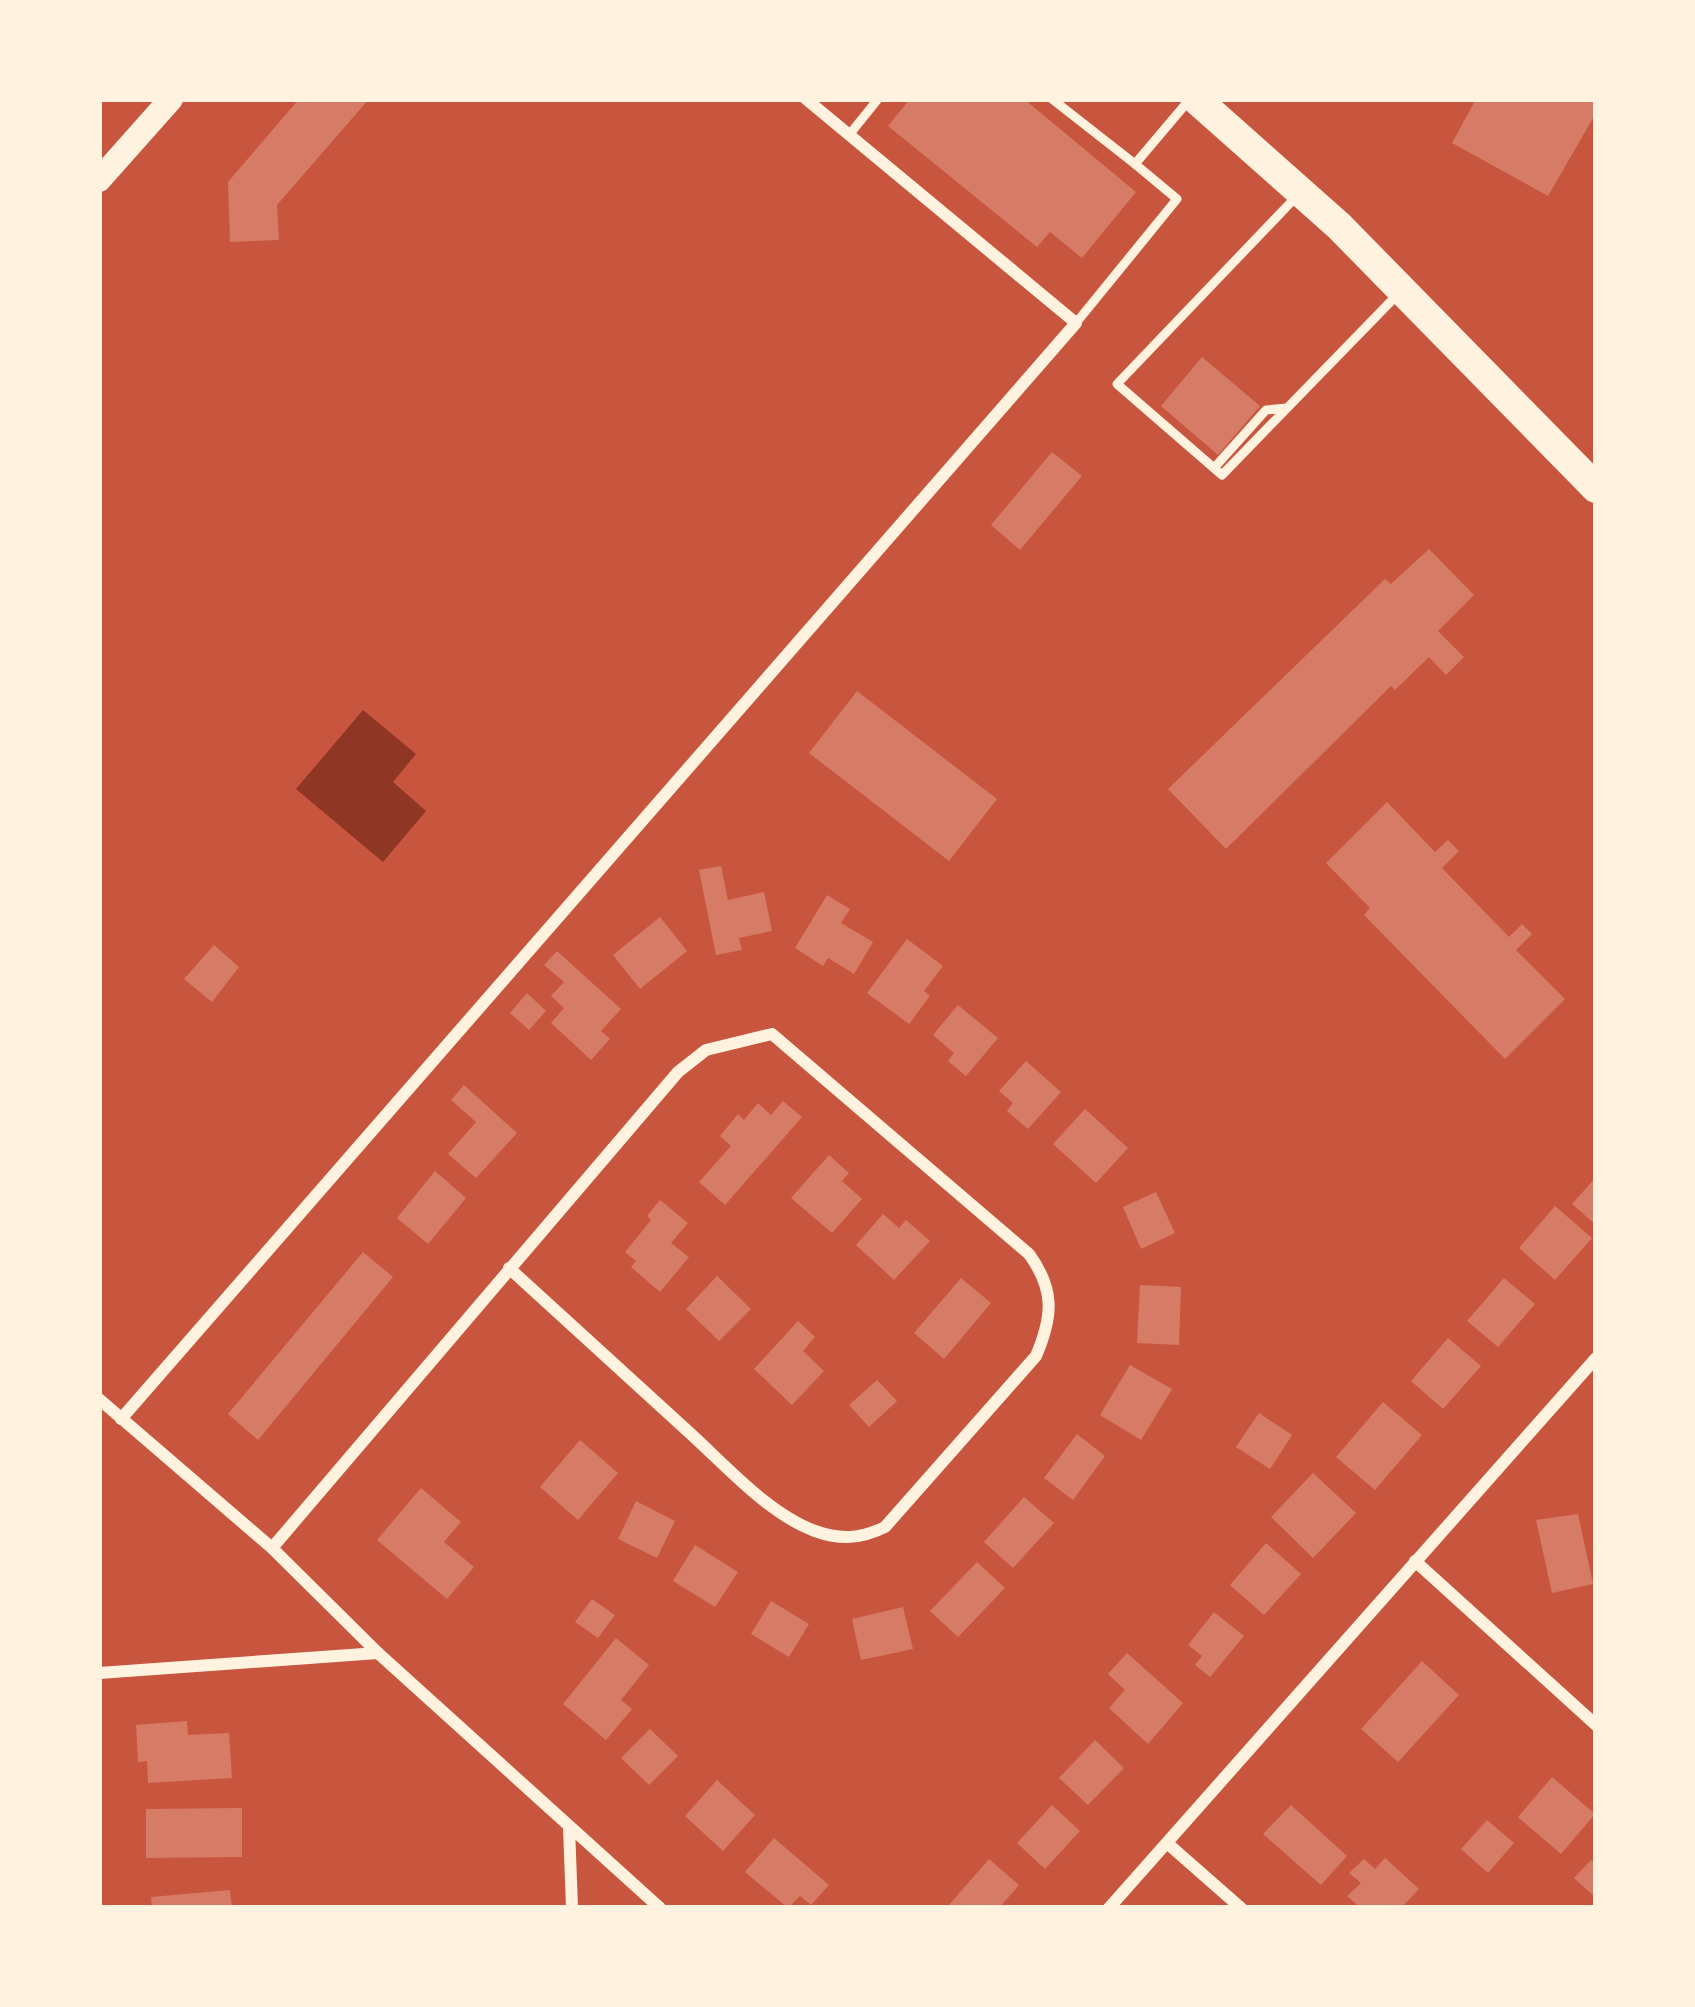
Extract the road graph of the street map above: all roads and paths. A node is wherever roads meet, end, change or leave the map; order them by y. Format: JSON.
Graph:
{"nodes":[{"id":1,"x":171,"y":99,"type":"edge"},
{"id":2,"x":806,"y":99,"type":"edge"},
{"id":3,"x":878,"y":99,"type":"edge"},
{"id":4,"x":1052,"y":99,"type":"edge"},
{"id":5,"x":1193,"y":99,"type":"edge"},
{"id":6,"x":849,"y":135,"type":"junction"},
{"id":7,"x":1135,"y":164,"type":"junction"},
{"id":8,"x":99,"y":180,"type":"edge"},
{"id":9,"x":1302,"y":191,"type":"junction"},
{"id":10,"x":1402,"y":290,"type":"junction"},
{"id":11,"x":1076,"y":323,"type":"junction"},
{"id":12,"x":1596,"y":488,"type":"edge"},
{"id":13,"x":509,"y":1268,"type":"junction"},
{"id":14,"x":1596,"y":1358,"type":"edge"},
{"id":15,"x":99,"y":1399,"type":"edge"},
{"id":16,"x":121,"y":1419,"type":"junction"},
{"id":17,"x":272,"y":1548,"type":"junction"},
{"id":18,"x":1415,"y":1561,"type":"junction"},
{"id":19,"x":379,"y":1653,"type":"junction"},
{"id":20,"x":99,"y":1673,"type":"edge"},
{"id":21,"x":1596,"y":1725,"type":"edge"},
{"id":22,"x":568,"y":1826,"type":"junction"},
{"id":23,"x":1167,"y":1843,"type":"junction"},
{"id":24,"x":572,"y":1908,"type":"edge"},
{"id":25,"x":660,"y":1908,"type":"edge"},
{"id":26,"x":1108,"y":1908,"type":"edge"},
{"id":27,"x":1241,"y":1908,"type":"edge"}],
"edges":[{"from":1,"to":8,"type":"main road"},
{"from":2,"to":6,"type":"street"},
{"from":3,"to":6,"type":"lane"},
{"from":4,"to":7,"type":"lane"},
{"from":5,"to":7,"type":"lane"},
{"from":5,"to":9,"type":"main road"},
{"from":6,"to":11,"type":"street"},
{"from":7,"to":11,"type":"lane"},
{"from":9,"to":10,"type":"main road"},
{"from":9,"to":10,"type":"lane"},
{"from":10,"to":12,"type":"main road"},
{"from":11,"to":16,"type":"street"},
{"from":13,"to":13,"type":"street"},
{"from":13,"to":17,"type":"street"},
{"from":14,"to":18,"type":"street"},
{"from":15,"to":16,"type":"street"},
{"from":16,"to":17,"type":"street"},
{"from":17,"to":19,"type":"street"},
{"from":18,"to":21,"type":"street"},
{"from":18,"to":23,"type":"street"},
{"from":19,"to":20,"type":"street"},
{"from":19,"to":22,"type":"street"},
{"from":22,"to":24,"type":"street"},
{"from":22,"to":25,"type":"street"},
{"from":23,"to":26,"type":"street"},
{"from":23,"to":27,"type":"street"}]}
